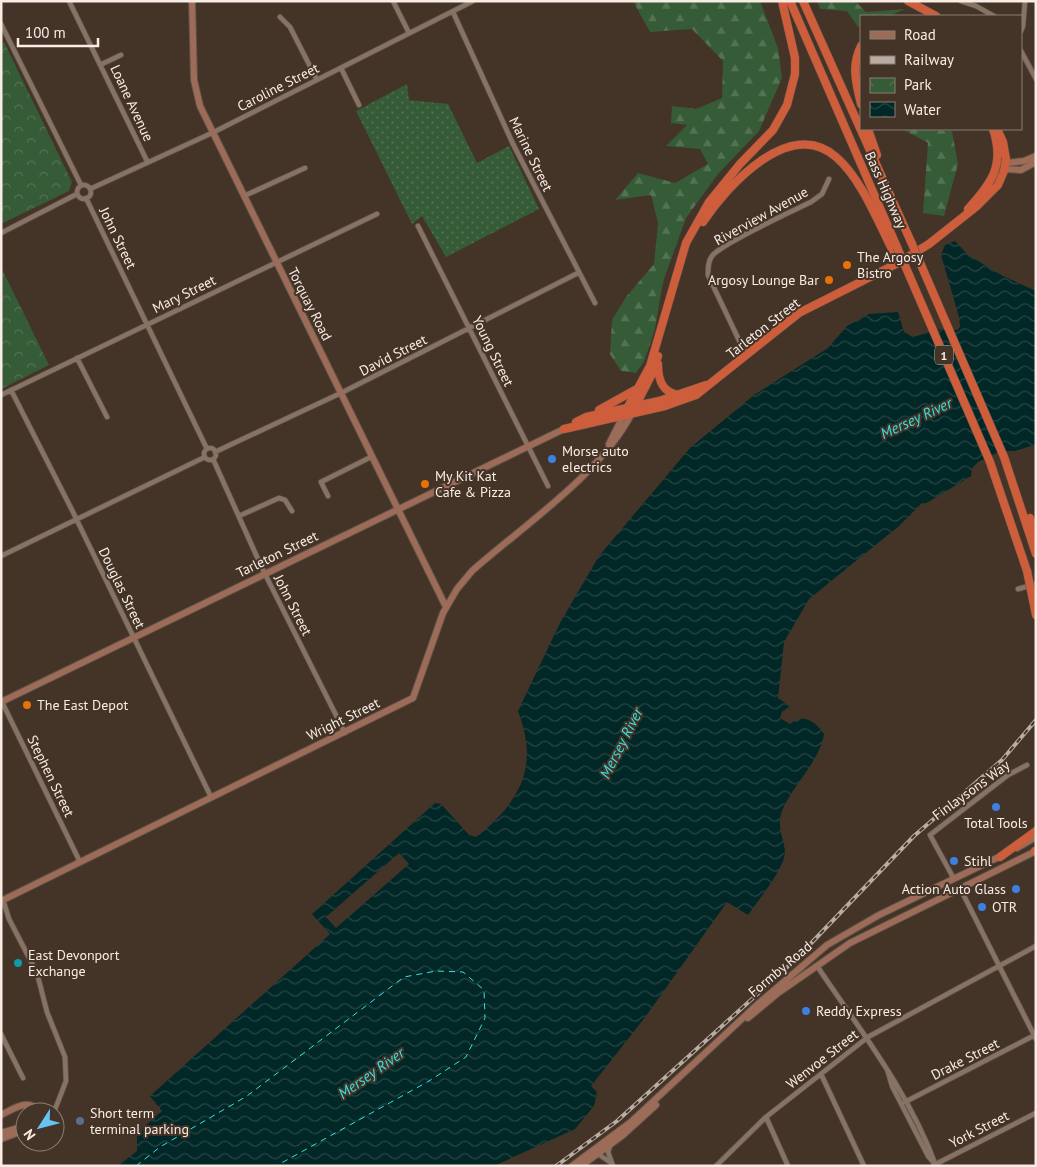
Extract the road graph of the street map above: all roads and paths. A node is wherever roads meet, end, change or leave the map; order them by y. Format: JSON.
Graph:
{"nodes":[{"id":1,"x":69,"y":1,"type":"edge"},
{"id":2,"x":192,"y":1,"type":"edge"},
{"id":3,"x":393,"y":1,"type":"edge"},
{"id":4,"x":473,"y":1,"type":"edge"},
{"id":5,"x":782,"y":1,"type":"edge"},
{"id":6,"x":790,"y":1,"type":"edge"},
{"id":7,"x":803,"y":1,"type":"edge"},
{"id":8,"x":908,"y":1,"type":"edge"},
{"id":9,"x":961,"y":1,"type":"edge"},
{"id":10,"x":1025,"y":1,"type":"edge"},
{"id":11,"x":453,"y":12,"type":"junction"},
{"id":12,"x":934,"y":15,"type":"edge"},
{"id":13,"x":992,"y":15,"type":"edge"},
{"id":14,"x":280,"y":17,"type":"dead end"},
{"id":15,"x":1,"y":24,"type":"edge"},
{"id":16,"x":1022,"y":28,"type":"edge"},
{"id":17,"x":409,"y":33,"type":"junction"},
{"id":18,"x":860,"y":49,"type":"edge"},
{"id":19,"x":1022,"y":53,"type":"edge"},
{"id":20,"x":122,"y":55,"type":"dead end"},
{"id":21,"x":102,"y":64,"type":"junction"},
{"id":22,"x":341,"y":68,"type":"junction"},
{"id":23,"x":1036,"y":79,"type":"edge"},
{"id":24,"x":316,"y":80,"type":"junction"},
{"id":25,"x":860,"y":101,"type":"edge"},
{"id":26,"x":360,"y":105,"type":"dead end"},
{"id":27,"x":860,"y":128,"type":"edge"},
{"id":28,"x":861,"y":130,"type":"edge"},
{"id":29,"x":868,"y":130,"type":"edge"},
{"id":30,"x":993,"y":130,"type":"edge"},
{"id":31,"x":997,"y":130,"type":"edge"},
{"id":32,"x":212,"y":133,"type":"junction"},
{"id":33,"x":1036,"y":156,"type":"edge"},
{"id":34,"x":147,"y":161,"type":"junction"},
{"id":35,"x":1036,"y":162,"type":"edge"},
{"id":36,"x":1003,"y":165,"type":"junction"},
{"id":37,"x":305,"y":168,"type":"dead end"},
{"id":38,"x":829,"y":179,"type":"dead end"},
{"id":39,"x":81,"y":185,"type":"junction"},
{"id":40,"x":90,"y":189,"type":"junction"},
{"id":41,"x":77,"y":194,"type":"junction"},
{"id":42,"x":244,"y":196,"type":"junction"},
{"id":43,"x":86,"y":198,"type":"junction"},
{"id":44,"x":892,"y":199,"type":"junction"},
{"id":45,"x":377,"y":214,"type":"dead end"},
{"id":46,"x":418,"y":226,"type":"dead end"},
{"id":47,"x":1,"y":233,"type":"edge"},
{"id":48,"x":895,"y":249,"type":"junction"},
{"id":49,"x":276,"y":263,"type":"junction"},
{"id":50,"x":578,"y":273,"type":"junction"},
{"id":51,"x":672,"y":288,"type":"junction"},
{"id":52,"x":595,"y":303,"type":"dead end"},
{"id":53,"x":147,"y":325,"type":"junction"},
{"id":54,"x":470,"y":329,"type":"junction"},
{"id":55,"x":661,"y":332,"type":"junction"},
{"id":56,"x":658,"y":354,"type":"junction"},
{"id":57,"x":746,"y":355,"type":"junction"},
{"id":58,"x":77,"y":358,"type":"junction"},
{"id":59,"x":714,"y":382,"type":"junction"},
{"id":60,"x":636,"y":388,"type":"junction"},
{"id":61,"x":11,"y":390,"type":"junction"},
{"id":62,"x":341,"y":393,"type":"junction"},
{"id":63,"x":683,"y":394,"type":"junction"},
{"id":64,"x":1,"y":395,"type":"edge"},
{"id":65,"x":636,"y":405,"type":"junction"},
{"id":66,"x":628,"y":411,"type":"junction"},
{"id":67,"x":107,"y":417,"type":"dead end"},
{"id":68,"x":586,"y":417,"type":"junction"},
{"id":69,"x":564,"y":429,"type":"junction"},
{"id":70,"x":528,"y":446,"type":"junction"},
{"id":71,"x":207,"y":449,"type":"junction"},
{"id":72,"x":215,"y":452,"type":"junction"},
{"id":73,"x":205,"y":457,"type":"junction"},
{"id":74,"x":371,"y":457,"type":"junction"},
{"id":75,"x":1004,"y":457,"type":"junction"},
{"id":76,"x":213,"y":460,"type":"junction"},
{"id":77,"x":548,"y":486,"type":"dead end"},
{"id":78,"x":328,"y":496,"type":"dead end"},
{"id":79,"x":397,"y":510,"type":"junction"},
{"id":80,"x":292,"y":511,"type":"dead end"},
{"id":81,"x":239,"y":516,"type":"junction"},
{"id":82,"x":77,"y":520,"type":"junction"},
{"id":83,"x":1036,"y":534,"type":"edge"},
{"id":84,"x":1036,"y":554,"type":"edge"},
{"id":85,"x":1,"y":556,"type":"edge"},
{"id":86,"x":265,"y":574,"type":"junction"},
{"id":87,"x":1036,"y":584,"type":"edge"},
{"id":88,"x":1018,"y":589,"type":"dead end"},
{"id":89,"x":446,"y":607,"type":"junction"},
{"id":90,"x":1036,"y":615,"type":"edge"},
{"id":91,"x":133,"y":637,"type":"junction"},
{"id":92,"x":2,"y":701,"type":"edge"},
{"id":93,"x":344,"y":733,"type":"junction"},
{"id":94,"x":1027,"y":765,"type":"dead end"},
{"id":95,"x":210,"y":797,"type":"junction"},
{"id":96,"x":1036,"y":831,"type":"edge"},
{"id":97,"x":1036,"y":837,"type":"edge"},
{"id":98,"x":1036,"y":851,"type":"edge"},
{"id":99,"x":1000,"y":857,"type":"junction"},
{"id":100,"x":80,"y":862,"type":"junction"},
{"id":101,"x":954,"y":879,"type":"junction"},
{"id":102,"x":960,"y":888,"type":"junction"},
{"id":103,"x":2,"y":901,"type":"edge"},
{"id":104,"x":1036,"y":946,"type":"edge"},
{"id":105,"x":838,"y":951,"type":"junction"},
{"id":106,"x":816,"y":955,"type":"junction"},
{"id":107,"x":817,"y":966,"type":"junction"},
{"id":108,"x":998,"y":966,"type":"junction"},
{"id":109,"x":1,"y":1034,"type":"edge"},
{"id":110,"x":1035,"y":1037,"type":"edge"},
{"id":111,"x":868,"y":1038,"type":"junction"},
{"id":112,"x":887,"y":1071,"type":"junction"},
{"id":113,"x":821,"y":1074,"type":"junction"},
{"id":114,"x":23,"y":1078,"type":"dead end"},
{"id":115,"x":58,"y":1102,"type":"edge"},
{"id":116,"x":905,"y":1102,"type":"junction"},
{"id":117,"x":15,"y":1109,"type":"edge"},
{"id":118,"x":1036,"y":1113,"type":"edge"},
{"id":119,"x":1,"y":1115,"type":"edge"},
{"id":120,"x":766,"y":1117,"type":"junction"},
{"id":121,"x":15,"y":1129,"type":"edge"},
{"id":122,"x":1,"y":1134,"type":"edge"},
{"id":123,"x":15,"y":1134,"type":"edge"},
{"id":124,"x":1,"y":1139,"type":"edge"},
{"id":125,"x":612,"y":1144,"type":"junction"},
{"id":126,"x":598,"y":1154,"type":"junction"},
{"id":127,"x":612,"y":1165,"type":"edge"},
{"id":128,"x":935,"y":1165,"type":"edge"},
{"id":129,"x":572,"y":1166,"type":"edge"},
{"id":130,"x":581,"y":1166,"type":"edge"},
{"id":131,"x":716,"y":1166,"type":"edge"},
{"id":132,"x":788,"y":1166,"type":"edge"},
{"id":133,"x":864,"y":1166,"type":"edge"}],
"edges":[{"from":1,"to":21,"type":"street","name":"Loane Avenue"},
{"from":2,"to":32,"type":"main road","name":"Torquay Road"},
{"from":3,"to":17,"type":"street"},
{"from":4,"to":11,"type":"street","name":"Caroline Street"},
{"from":5,"to":51,"type":"highway"},
{"from":6,"to":48,"type":"highway","name":"Bass Highway"},
{"from":7,"to":27,"type":"highway","name":"Bass Highway","number":"1"},
{"from":8,"to":12,"type":"highway"},
{"from":9,"to":13,"type":"street"},
{"from":10,"to":16,"type":"street"},
{"from":11,"to":17,"type":"street","name":"Caroline Street"},
{"from":11,"to":50,"type":"street","name":"Marine Street"},
{"from":14,"to":24,"type":"street"},
{"from":15,"to":39,"type":"street"},
{"from":17,"to":22,"type":"street","name":"Caroline Street"},
{"from":18,"to":25,"type":"highway"},
{"from":19,"to":23,"type":"street"},
{"from":20,"to":21,"type":"street"},
{"from":21,"to":34,"type":"street","name":"Loane Avenue"},
{"from":22,"to":24,"type":"street","name":"Caroline Street"},
{"from":22,"to":26,"type":"street"},
{"from":24,"to":32,"type":"street","name":"Caroline Street"},
{"from":28,"to":44,"type":"highway","name":"Bass Highway","number":"1"},
{"from":29,"to":44,"type":"highway"},
{"from":30,"to":36,"type":"highway"},
{"from":31,"to":36,"type":"highway"},
{"from":32,"to":34,"type":"street","name":"Caroline Street"},
{"from":32,"to":42,"type":"main road","name":"Torquay Road"},
{"from":33,"to":36,"type":"main road"},
{"from":34,"to":40,"type":"street","name":"Caroline Street"},
{"from":35,"to":36,"type":"main road"},
{"from":36,"to":57,"type":"highway","name":"Tarleton Street"},
{"from":37,"to":42,"type":"street"},
{"from":38,"to":57,"type":"street","name":"Riverview Avenue"},
{"from":39,"to":40,"type":"street"},
{"from":39,"to":41,"type":"street"},
{"from":40,"to":43,"type":"street"},
{"from":41,"to":43,"type":"street"},
{"from":41,"to":47,"type":"street"},
{"from":42,"to":49,"type":"main road","name":"Torquay Road"},
{"from":43,"to":53,"type":"street","name":"John Street"},
{"from":44,"to":75,"type":"highway","name":"Bass Highway","number":"1","bridge":true},
{"from":45,"to":49,"type":"street","name":"Mary Street"},
{"from":46,"to":54,"type":"street","name":"Young Street"},
{"from":48,"to":51,"type":"highway"},
{"from":48,"to":90,"type":"highway","number":"1","bridge":true},
{"from":49,"to":53,"type":"street","name":"Mary Street"},
{"from":49,"to":62,"type":"main road","name":"Torquay Road"},
{"from":50,"to":52,"type":"street","name":"Marine Street"},
{"from":50,"to":54,"type":"street","name":"David Street"},
{"from":51,"to":55,"type":"highway"},
{"from":53,"to":58,"type":"street","name":"Mary Street"},
{"from":53,"to":71,"type":"street","name":"John Street"},
{"from":54,"to":62,"type":"street","name":"David Street"},
{"from":54,"to":70,"type":"street","name":"Young Street"},
{"from":55,"to":56,"type":"highway"},
{"from":55,"to":60,"type":"highway"},
{"from":56,"to":63,"type":"highway"},
{"from":56,"to":65,"type":"highway"},
{"from":57,"to":59,"type":"highway","name":"Tarleton Street"},
{"from":58,"to":61,"type":"street","name":"Mary Street"},
{"from":58,"to":67,"type":"street"},
{"from":59,"to":63,"type":"highway","name":"Tarleton Street"},
{"from":59,"to":66,"type":"highway","name":"Tarleton Street"},
{"from":60,"to":66,"type":"highway"},
{"from":60,"to":68,"type":"highway"},
{"from":61,"to":64,"type":"street","name":"Mary Street"},
{"from":61,"to":82,"type":"street","name":"Douglas Street"},
{"from":62,"to":72,"type":"street","name":"David Street"},
{"from":62,"to":74,"type":"main road","name":"Torquay Road"},
{"from":63,"to":65,"type":"highway","name":"Tarleton Street"},
{"from":65,"to":66,"type":"highway","name":"Tarleton Street"},
{"from":66,"to":68,"type":"highway","name":"Tarleton Street"},
{"from":66,"to":69,"type":"highway","name":"Tarleton Street"},
{"from":66,"to":89,"type":"main road","name":"Wright Street"},
{"from":68,"to":69,"type":"highway","name":"Tarleton Street"},
{"from":69,"to":70,"type":"main road","name":"Tarleton Street"},
{"from":70,"to":77,"type":"street","name":"Young Street"},
{"from":70,"to":79,"type":"main road","name":"Tarleton Street"},
{"from":71,"to":72,"type":"street"},
{"from":71,"to":73,"type":"street"},
{"from":72,"to":76,"type":"street"},
{"from":73,"to":76,"type":"street"},
{"from":73,"to":82,"type":"street"},
{"from":74,"to":78,"type":"street"},
{"from":74,"to":79,"type":"main road","name":"Torquay Road"},
{"from":75,"to":83,"type":"highway"},
{"from":75,"to":84,"type":"highway","name":"Bass Highway","number":"1"},
{"from":76,"to":81,"type":"street","name":"John Street"},
{"from":79,"to":86,"type":"main road","name":"Tarleton Street"},
{"from":79,"to":89,"type":"main road","name":"Torquay Road"},
{"from":80,"to":81,"type":"street"},
{"from":81,"to":86,"type":"street","name":"John Street"},
{"from":82,"to":85,"type":"street"},
{"from":82,"to":91,"type":"street","name":"Douglas Street"},
{"from":86,"to":91,"type":"main road","name":"Tarleton Street"},
{"from":86,"to":93,"type":"street","name":"John Street"},
{"from":87,"to":88,"type":"street"},
{"from":89,"to":93,"type":"main road","name":"Wright Street"},
{"from":91,"to":92,"type":"main road","name":"Tarleton Street"},
{"from":91,"to":95,"type":"street","name":"Douglas Street"},
{"from":92,"to":100,"type":"street","name":"Stephen Street"},
{"from":93,"to":95,"type":"main road","name":"Wright Street"},
{"from":94,"to":101,"type":"street","name":"Finlaysons Way"},
{"from":95,"to":100,"type":"main road","name":"Wright Street"},
{"from":96,"to":99,"type":"highway"},
{"from":97,"to":99,"type":"main road","name":"Formby Road"},
{"from":98,"to":102,"type":"main road","name":"Formby Road"},
{"from":99,"to":101,"type":"main road","name":"Formby Road"},
{"from":100,"to":103,"type":"main road","name":"Wright Street"},
{"from":101,"to":102,"type":"main road"},
{"from":101,"to":106,"type":"main road","name":"Formby Road"},
{"from":102,"to":105,"type":"main road","name":"Formby Road"},
{"from":102,"to":108,"type":"street"},
{"from":103,"to":115,"type":"street"},
{"from":104,"to":108,"type":"street","name":"Wenvoe Street"},
{"from":105,"to":106,"type":"main road"},
{"from":105,"to":107,"type":"main road","name":"Formby Road"},
{"from":106,"to":129,"type":"main road","name":"Formby Road"},
{"from":107,"to":111,"type":"street"},
{"from":107,"to":125,"type":"main road","name":"Formby Road"},
{"from":108,"to":110,"type":"street"},
{"from":108,"to":111,"type":"street","name":"Wenvoe Street"},
{"from":109,"to":114,"type":"street"},
{"from":110,"to":116,"type":"street","name":"Drake Street"},
{"from":111,"to":112,"type":"street"},
{"from":111,"to":113,"type":"street","name":"Wenvoe Street"},
{"from":112,"to":116,"type":"street"},
{"from":112,"to":128,"type":"street"},
{"from":113,"to":120,"type":"street","name":"Wenvoe Street"},
{"from":113,"to":133,"type":"street"},
{"from":116,"to":128,"type":"street"},
{"from":117,"to":119,"type":"main road"},
{"from":118,"to":128,"type":"street","name":"York Street"},
{"from":120,"to":131,"type":"street","name":"Wenvoe Street"},
{"from":120,"to":132,"type":"street"},
{"from":121,"to":122,"type":"main road"},
{"from":123,"to":124,"type":"main road"},
{"from":125,"to":126,"type":"main road","name":"Formby Road"},
{"from":125,"to":127,"type":"street"},
{"from":126,"to":127,"type":"street"},
{"from":126,"to":130,"type":"main road","name":"Formby Road"}]}
